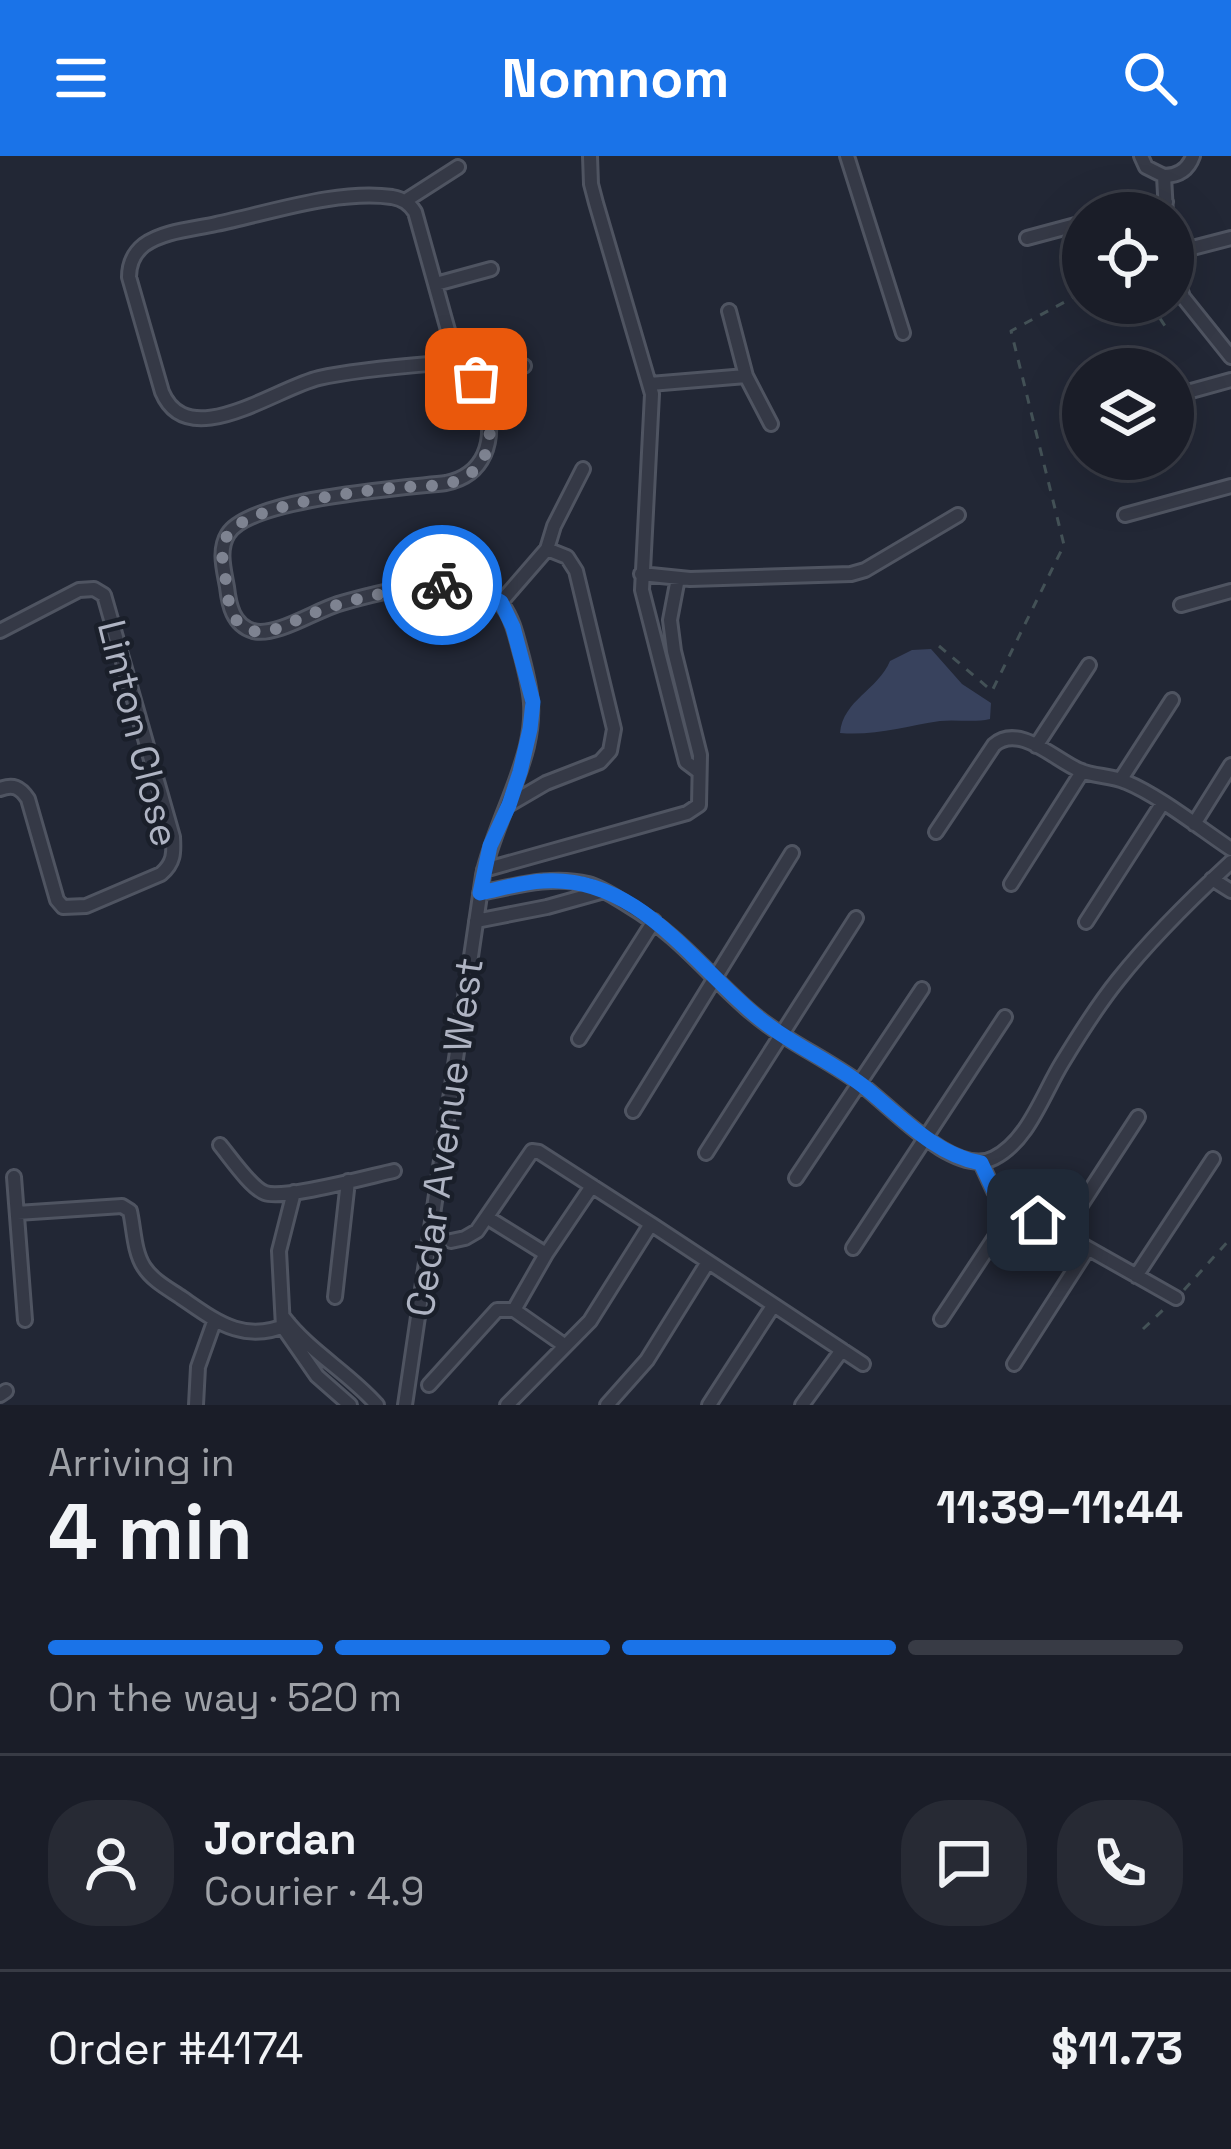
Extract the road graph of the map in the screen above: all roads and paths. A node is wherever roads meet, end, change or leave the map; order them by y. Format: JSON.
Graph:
{"nodes":[{"id":1,"x":590,"y":156,"type":"edge"},
{"id":2,"x":847,"y":156,"type":"edge"},
{"id":3,"x":1142,"y":156,"type":"edge"},
{"id":4,"x":1193,"y":156,"type":"edge"},
{"id":5,"x":458,"y":167,"type":"dead end"},
{"id":6,"x":1164,"y":176,"type":"junction"},
{"id":7,"x":1165,"y":192,"type":"edge"},
{"id":8,"x":405,"y":201,"type":"junction"},
{"id":9,"x":1062,"y":229,"type":"edge"},
{"id":10,"x":1028,"y":238,"type":"dead end"},
{"id":11,"x":1231,"y":238,"type":"edge"},
{"id":12,"x":1194,"y":248,"type":"edge"},
{"id":13,"x":490,"y":269,"type":"dead end"},
{"id":14,"x":436,"y":284,"type":"junction"},
{"id":15,"x":1062,"y":303,"type":"edge"},
{"id":16,"x":729,"y":310,"type":"dead end"},
{"id":17,"x":1194,"y":311,"type":"edge"},
{"id":18,"x":903,"y":333,"type":"dead end"},
{"id":19,"x":1231,"y":357,"type":"edge"},
{"id":20,"x":458,"y":366,"type":"junction"},
{"id":21,"x":524,"y":366,"type":"dead end"},
{"id":22,"x":746,"y":376,"type":"junction"},
{"id":23,"x":476,"y":379,"type":"junction"},
{"id":24,"x":1231,"y":380,"type":"edge"},
{"id":25,"x":650,"y":384,"type":"junction"},
{"id":26,"x":1194,"y":390,"type":"edge"},
{"id":27,"x":771,"y":424,"type":"dead end"},
{"id":28,"x":583,"y":469,"type":"dead end"},
{"id":29,"x":1231,"y":486,"type":"edge"},
{"id":30,"x":958,"y":515,"type":"dead end"},
{"id":31,"x":1125,"y":515,"type":"dead end"},
{"id":32,"x":547,"y":549,"type":"junction"},
{"id":33,"x":641,"y":574,"type":"junction"},
{"id":34,"x":678,"y":578,"type":"junction"},
{"id":35,"x":1231,"y":591,"type":"edge"},
{"id":36,"x":501,"y":602,"type":"junction"},
{"id":37,"x":1181,"y":605,"type":"dead end"},
{"id":38,"x":670,"y":620,"type":"junction"},
{"id":39,"x":648,"y":622,"type":"junction"},
{"id":40,"x":0,"y":631,"type":"edge"},
{"id":41,"x":939,"y":646,"type":"dead end"},
{"id":42,"x":1089,"y":664,"type":"dead end"},
{"id":43,"x":1172,"y":700,"type":"dead end"},
{"id":44,"x":1036,"y":746,"type":"junction"},
{"id":45,"x":1231,"y":765,"type":"edge"},
{"id":46,"x":698,"y":771,"type":"junction"},
{"id":47,"x":1082,"y":772,"type":"junction"},
{"id":48,"x":1120,"y":779,"type":"junction"},
{"id":49,"x":0,"y":789,"type":"edge"},
{"id":50,"x":1162,"y":804,"type":"junction"},
{"id":51,"x":509,"y":805,"type":"junction"},
{"id":52,"x":1193,"y":824,"type":"junction"},
{"id":53,"x":936,"y":832,"type":"dead end"},
{"id":54,"x":1231,"y":849,"type":"edge"},
{"id":55,"x":792,"y":853,"type":"dead end"},
{"id":56,"x":1231,"y":862,"type":"edge"},
{"id":57,"x":484,"y":870,"type":"junction"},
{"id":58,"x":1212,"y":879,"type":"junction"},
{"id":59,"x":1011,"y":884,"type":"dead end"},
{"id":60,"x":606,"y":891,"type":"junction"},
{"id":61,"x":1231,"y":891,"type":"edge"},
{"id":62,"x":480,"y":893,"type":"junction"},
{"id":63,"x":856,"y":918,"type":"dead end"},
{"id":64,"x":476,"y":921,"type":"junction"},
{"id":65,"x":654,"y":921,"type":"junction"},
{"id":66,"x":1085,"y":922,"type":"dead end"},
{"id":67,"x":716,"y":976,"type":"junction"},
{"id":68,"x":922,"y":989,"type":"dead end"},
{"id":69,"x":1005,"y":1017,"type":"dead end"},
{"id":70,"x":780,"y":1034,"type":"junction"},
{"id":71,"x":579,"y":1039,"type":"dead end"},
{"id":72,"x":861,"y":1084,"type":"junction"},
{"id":73,"x":633,"y":1111,"type":"dead end"},
{"id":74,"x":1138,"y":1117,"type":"dead end"},
{"id":75,"x":927,"y":1138,"type":"junction"},
{"id":76,"x":220,"y":1145,"type":"dead end"},
{"id":77,"x":706,"y":1153,"type":"dead end"},
{"id":78,"x":1213,"y":1159,"type":"dead end"},
{"id":79,"x":981,"y":1163,"type":"junction"},
{"id":80,"x":394,"y":1171,"type":"dead end"},
{"id":81,"x":14,"y":1177,"type":"dead end"},
{"id":82,"x":796,"y":1178,"type":"dead end"},
{"id":83,"x":348,"y":1181,"type":"junction"},
{"id":84,"x":592,"y":1186,"type":"junction"},
{"id":85,"x":293,"y":1192,"type":"junction"},
{"id":86,"x":1015,"y":1207,"type":"junction"},
{"id":87,"x":17,"y":1213,"type":"junction"},
{"id":88,"x":488,"y":1218,"type":"junction"},
{"id":89,"x":651,"y":1224,"type":"junction"},
{"id":90,"x":1062,"y":1234,"type":"junction"},
{"id":91,"x":1231,"y":1238,"type":"edge"},
{"id":92,"x":451,"y":1241,"type":"dead end"},
{"id":93,"x":853,"y":1249,"type":"dead end"},
{"id":94,"x":1087,"y":1250,"type":"junction"},
{"id":95,"x":546,"y":1254,"type":"junction"},
{"id":96,"x":708,"y":1262,"type":"junction"},
{"id":97,"x":1136,"y":1276,"type":"junction"},
{"id":98,"x":334,"y":1297,"type":"dead end"},
{"id":99,"x":1176,"y":1298,"type":"junction"},
{"id":100,"x":773,"y":1306,"type":"junction"},
{"id":101,"x":514,"y":1310,"type":"junction"},
{"id":102,"x":25,"y":1319,"type":"dead end"},
{"id":103,"x":941,"y":1319,"type":"dead end"},
{"id":104,"x":214,"y":1322,"type":"junction"},
{"id":105,"x":285,"y":1322,"type":"junction"},
{"id":106,"x":1143,"y":1329,"type":"dead end"},
{"id":107,"x":564,"y":1345,"type":"junction"},
{"id":108,"x":842,"y":1351,"type":"junction"},
{"id":109,"x":323,"y":1356,"type":"junction"},
{"id":110,"x":862,"y":1364,"type":"dead end"},
{"id":111,"x":1014,"y":1364,"type":"dead end"},
{"id":112,"x":311,"y":1367,"type":"junction"},
{"id":113,"x":429,"y":1385,"type":"dead end"},
{"id":114,"x":196,"y":1405,"type":"edge"},
{"id":115,"x":350,"y":1405,"type":"edge"},
{"id":116,"x":376,"y":1405,"type":"edge"},
{"id":117,"x":405,"y":1405,"type":"edge"},
{"id":118,"x":507,"y":1405,"type":"edge"},
{"id":119,"x":607,"y":1405,"type":"edge"},
{"id":120,"x":709,"y":1405,"type":"edge"},
{"id":121,"x":802,"y":1405,"type":"edge"}],
"edges":[{"from":1,"to":25,"type":"street"},
{"from":2,"to":18,"type":"street"},
{"from":3,"to":6,"type":"street"},
{"from":4,"to":6,"type":"street"},
{"from":5,"to":8,"type":"street"},
{"from":6,"to":7,"type":"street"},
{"from":8,"to":14,"type":"street"},
{"from":8,"to":20,"type":"street"},
{"from":9,"to":10,"type":"street"},
{"from":11,"to":12,"type":"street"},
{"from":13,"to":14,"type":"street"},
{"from":14,"to":20,"type":"street"},
{"from":15,"to":41,"type":"path"},
{"from":16,"to":22,"type":"street"},
{"from":17,"to":19,"type":"street"},
{"from":20,"to":23,"type":"street"},
{"from":21,"to":23,"type":"street"},
{"from":22,"to":25,"type":"street"},
{"from":22,"to":27,"type":"street"},
{"from":23,"to":36,"type":"street"},
{"from":24,"to":26,"type":"street"},
{"from":25,"to":33,"type":"street"},
{"from":28,"to":32,"type":"street"},
{"from":29,"to":31,"type":"street"},
{"from":30,"to":34,"type":"street"},
{"from":32,"to":36,"type":"street"},
{"from":32,"to":51,"type":"street"},
{"from":33,"to":34,"type":"street"},
{"from":33,"to":39,"type":"street"},
{"from":34,"to":38,"type":"street"},
{"from":35,"to":37,"type":"street"},
{"from":36,"to":51,"type":"street","name":"Cedar Avenue West"},
{"from":38,"to":39,"type":"street"},
{"from":38,"to":46,"type":"street"},
{"from":39,"to":46,"type":"street"},
{"from":40,"to":49,"type":"street","name":"Linton Close"},
{"from":42,"to":44,"type":"street"},
{"from":43,"to":48,"type":"street"},
{"from":44,"to":47,"type":"street"},
{"from":44,"to":53,"type":"street"},
{"from":45,"to":52,"type":"street"},
{"from":46,"to":57,"type":"street"},
{"from":47,"to":48,"type":"street"},
{"from":47,"to":59,"type":"street"},
{"from":48,"to":50,"type":"street"},
{"from":50,"to":52,"type":"street"},
{"from":50,"to":66,"type":"street"},
{"from":51,"to":57,"type":"street","name":"Cedar Avenue West"},
{"from":52,"to":54,"type":"street"},
{"from":55,"to":67,"type":"street"},
{"from":56,"to":58,"type":"street"},
{"from":57,"to":62,"type":"street","name":"Cedar Avenue West"},
{"from":58,"to":61,"type":"street"},
{"from":58,"to":79,"type":"street"},
{"from":60,"to":62,"type":"street"},
{"from":60,"to":64,"type":"street"},
{"from":60,"to":65,"type":"street"},
{"from":62,"to":64,"type":"street","name":"Cedar Avenue West"},
{"from":63,"to":70,"type":"street"},
{"from":64,"to":117,"type":"street","name":"Cedar Avenue West"},
{"from":65,"to":67,"type":"street"},
{"from":65,"to":71,"type":"street"},
{"from":67,"to":70,"type":"street"},
{"from":67,"to":73,"type":"street"},
{"from":68,"to":72,"type":"street"},
{"from":69,"to":75,"type":"street"},
{"from":70,"to":72,"type":"street"},
{"from":70,"to":77,"type":"street"},
{"from":72,"to":75,"type":"street"},
{"from":72,"to":82,"type":"street"},
{"from":74,"to":90,"type":"street"},
{"from":75,"to":79,"type":"street"},
{"from":75,"to":93,"type":"street"},
{"from":76,"to":85,"type":"street"},
{"from":78,"to":97,"type":"street"},
{"from":79,"to":86,"type":"street"},
{"from":80,"to":83,"type":"street"},
{"from":81,"to":87,"type":"street"},
{"from":83,"to":85,"type":"street"},
{"from":83,"to":98,"type":"street"},
{"from":84,"to":88,"type":"street"},
{"from":84,"to":89,"type":"street"},
{"from":84,"to":95,"type":"street"},
{"from":85,"to":105,"type":"street"},
{"from":86,"to":90,"type":"street"},
{"from":86,"to":103,"type":"street"},
{"from":87,"to":102,"type":"street"},
{"from":87,"to":104,"type":"street"},
{"from":88,"to":92,"type":"street"},
{"from":88,"to":95,"type":"street"},
{"from":89,"to":96,"type":"street"},
{"from":89,"to":107,"type":"street"},
{"from":90,"to":94,"type":"street"},
{"from":91,"to":99,"type":"path"},
{"from":94,"to":97,"type":"street"},
{"from":94,"to":111,"type":"street"},
{"from":95,"to":101,"type":"street"},
{"from":96,"to":100,"type":"street"},
{"from":96,"to":119,"type":"street"},
{"from":97,"to":99,"type":"street"},
{"from":99,"to":106,"type":"path"},
{"from":100,"to":108,"type":"street"},
{"from":100,"to":120,"type":"street"},
{"from":101,"to":107,"type":"street"},
{"from":101,"to":113,"type":"street"},
{"from":104,"to":105,"type":"street"},
{"from":104,"to":114,"type":"street"},
{"from":105,"to":109,"type":"street"},
{"from":105,"to":112,"type":"street"},
{"from":107,"to":118,"type":"street"},
{"from":108,"to":110,"type":"street"},
{"from":108,"to":121,"type":"street"},
{"from":109,"to":112,"type":"street"},
{"from":109,"to":116,"type":"street"},
{"from":112,"to":115,"type":"street"}]}
